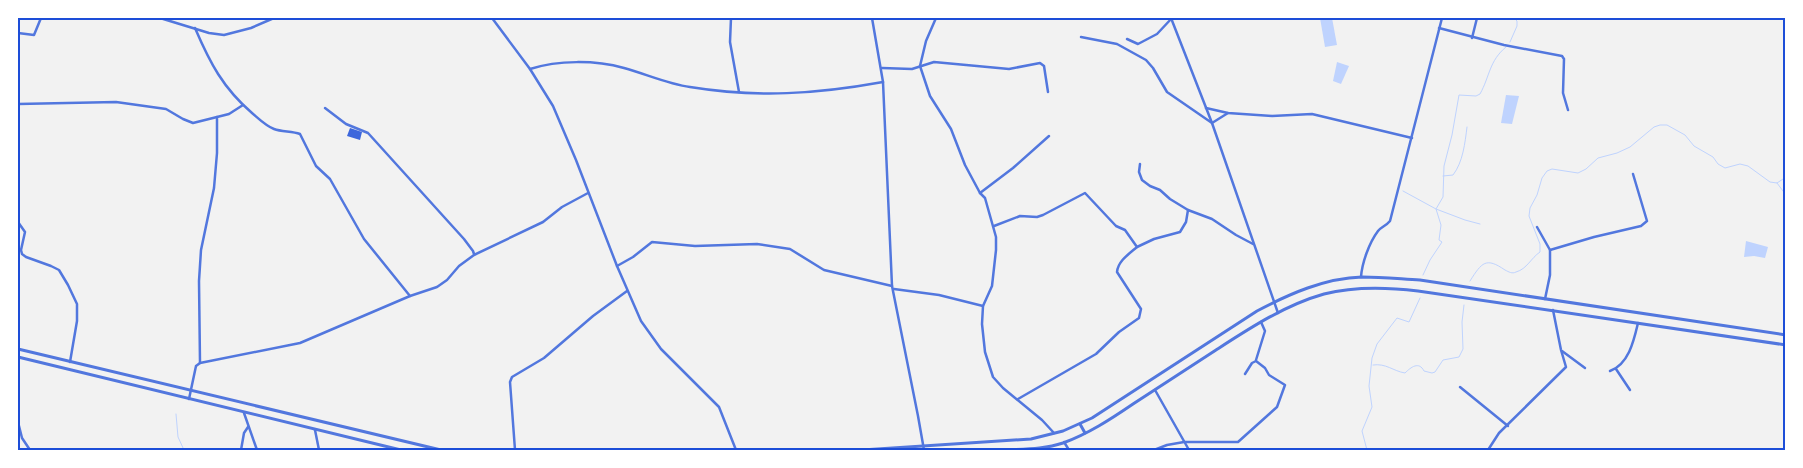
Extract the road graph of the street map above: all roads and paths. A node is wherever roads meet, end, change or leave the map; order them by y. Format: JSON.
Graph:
{"nodes":[{"id":1,"x":41,"y":18,"type":"edge"},
{"id":2,"x":160,"y":18,"type":"edge"},
{"id":3,"x":274,"y":18,"type":"edge"},
{"id":4,"x":492,"y":18,"type":"edge"},
{"id":5,"x":731,"y":18,"type":"edge"},
{"id":6,"x":872,"y":18,"type":"edge"},
{"id":7,"x":936,"y":18,"type":"edge"},
{"id":8,"x":1172,"y":18,"type":"edge"},
{"id":9,"x":1442,"y":18,"type":"edge"},
{"id":10,"x":1477,"y":18,"type":"edge"},
{"id":11,"x":195,"y":28,"type":"junction"},
{"id":12,"x":1440,"y":28,"type":"junction"},
{"id":13,"x":18,"y":33,"type":"edge"},
{"id":14,"x":1081,"y":37,"type":"dead end"},
{"id":15,"x":1472,"y":38,"type":"junction"},
{"id":16,"x":1127,"y":39,"type":"dead end"},
{"id":17,"x":920,"y":66,"type":"junction"},
{"id":18,"x":882,"y":68,"type":"junction"},
{"id":19,"x":530,"y":69,"type":"junction"},
{"id":20,"x":883,"y":82,"type":"junction"},
{"id":21,"x":739,"y":92,"type":"junction"},
{"id":22,"x":1048,"y":92,"type":"dead end"},
{"id":23,"x":18,"y":104,"type":"edge"},
{"id":24,"x":243,"y":106,"type":"junction"},
{"id":25,"x":325,"y":108,"type":"dead end"},
{"id":26,"x":1206,"y":108,"type":"junction"},
{"id":27,"x":1568,"y":110,"type":"dead end"},
{"id":28,"x":1228,"y":113,"type":"junction"},
{"id":29,"x":217,"y":117,"type":"junction"},
{"id":30,"x":1212,"y":122,"type":"junction"},
{"id":31,"x":1049,"y":136,"type":"dead end"},
{"id":32,"x":1412,"y":138,"type":"junction"},
{"id":33,"x":1140,"y":164,"type":"dead end"},
{"id":34,"x":1633,"y":174,"type":"dead end"},
{"id":35,"x":588,"y":193,"type":"junction"},
{"id":36,"x":980,"y":193,"type":"junction"},
{"id":37,"x":1188,"y":210,"type":"junction"},
{"id":38,"x":18,"y":222,"type":"edge"},
{"id":39,"x":994,"y":226,"type":"junction"},
{"id":40,"x":1537,"y":227,"type":"dead end"},
{"id":41,"x":1253,"y":244,"type":"junction"},
{"id":42,"x":1137,"y":247,"type":"junction"},
{"id":43,"x":1550,"y":250,"type":"junction"},
{"id":44,"x":474,"y":255,"type":"junction"},
{"id":45,"x":617,"y":266,"type":"junction"},
{"id":46,"x":1361,"y":277,"type":"junction"},
{"id":47,"x":893,"y":288,"type":"junction"},
{"id":48,"x":627,"y":291,"type":"junction"},
{"id":49,"x":410,"y":296,"type":"junction"},
{"id":50,"x":1544,"y":299,"type":"junction"},
{"id":51,"x":1273,"y":302,"type":"junction"},
{"id":52,"x":983,"y":306,"type":"junction"},
{"id":53,"x":1553,"y":310,"type":"junction"},
{"id":54,"x":1278,"y":313,"type":"junction"},
{"id":55,"x":1261,"y":322,"type":"junction"},
{"id":56,"x":1638,"y":323,"type":"junction"},
{"id":57,"x":1786,"y":335,"type":"edge"},
{"id":58,"x":1786,"y":345,"type":"edge"},
{"id":59,"x":18,"y":349,"type":"edge"},
{"id":60,"x":1561,"y":350,"type":"junction"},
{"id":61,"x":18,"y":357,"type":"edge"},
{"id":62,"x":1256,"y":361,"type":"junction"},
{"id":63,"x":70,"y":362,"type":"junction"},
{"id":64,"x":200,"y":363,"type":"junction"},
{"id":65,"x":1585,"y":368,"type":"dead end"},
{"id":66,"x":1616,"y":369,"type":"junction"},
{"id":67,"x":1610,"y":371,"type":"dead end"},
{"id":68,"x":1245,"y":374,"type":"dead end"},
{"id":69,"x":1460,"y":387,"type":"dead end"},
{"id":70,"x":191,"y":390,"type":"junction"},
{"id":71,"x":1155,"y":390,"type":"junction"},
{"id":72,"x":1630,"y":390,"type":"dead end"},
{"id":73,"x":189,"y":399,"type":"junction"},
{"id":74,"x":1018,"y":399,"type":"junction"},
{"id":75,"x":244,"y":413,"type":"junction"},
{"id":76,"x":18,"y":422,"type":"edge"},
{"id":77,"x":1080,"y":424,"type":"junction"},
{"id":78,"x":1508,"y":426,"type":"junction"},
{"id":79,"x":248,"y":427,"type":"junction"},
{"id":80,"x":315,"y":430,"type":"junction"},
{"id":81,"x":1085,"y":433,"type":"junction"},
{"id":82,"x":1055,"y":434,"type":"junction"},
{"id":83,"x":18,"y":438,"type":"edge"},
{"id":84,"x":22,"y":438,"type":"junction"},
{"id":85,"x":1064,"y":442,"type":"junction"},
{"id":86,"x":1184,"y":442,"type":"junction"},
{"id":87,"x":923,"y":449,"type":"edge"},
{"id":88,"x":30,"y":450,"type":"edge"},
{"id":89,"x":241,"y":450,"type":"edge"},
{"id":90,"x":257,"y":450,"type":"edge"},
{"id":91,"x":320,"y":450,"type":"edge"},
{"id":92,"x":401,"y":450,"type":"edge"},
{"id":93,"x":441,"y":450,"type":"edge"},
{"id":94,"x":515,"y":450,"type":"edge"},
{"id":95,"x":736,"y":450,"type":"edge"},
{"id":96,"x":862,"y":450,"type":"edge"},
{"id":97,"x":1007,"y":450,"type":"edge"},
{"id":98,"x":1069,"y":450,"type":"edge"},
{"id":99,"x":1154,"y":450,"type":"edge"},
{"id":100,"x":1189,"y":450,"type":"edge"},
{"id":101,"x":1488,"y":450,"type":"edge"}],
"edges":[{"from":1,"to":13,"type":"street"},
{"from":2,"to":11,"type":"street"},
{"from":3,"to":11,"type":"street"},
{"from":4,"to":19,"type":"street"},
{"from":5,"to":21,"type":"street"},
{"from":6,"to":18,"type":"street"},
{"from":7,"to":17,"type":"street"},
{"from":8,"to":16,"type":"street"},
{"from":8,"to":26,"type":"street"},
{"from":9,"to":12,"type":"street"},
{"from":10,"to":15,"type":"street"},
{"from":11,"to":24,"type":"street"},
{"from":12,"to":15,"type":"street"},
{"from":12,"to":32,"type":"street"},
{"from":14,"to":30,"type":"street"},
{"from":15,"to":27,"type":"street"},
{"from":17,"to":18,"type":"street"},
{"from":17,"to":22,"type":"street"},
{"from":17,"to":36,"type":"street"},
{"from":18,"to":20,"type":"street"},
{"from":19,"to":21,"type":"street"},
{"from":19,"to":35,"type":"street"},
{"from":20,"to":21,"type":"street"},
{"from":20,"to":47,"type":"street"},
{"from":23,"to":29,"type":"street"},
{"from":24,"to":29,"type":"street"},
{"from":24,"to":49,"type":"street"},
{"from":25,"to":44,"type":"street"},
{"from":26,"to":28,"type":"street"},
{"from":26,"to":30,"type":"street"},
{"from":28,"to":30,"type":"street"},
{"from":28,"to":32,"type":"street"},
{"from":29,"to":64,"type":"street"},
{"from":30,"to":41,"type":"street"},
{"from":31,"to":36,"type":"street"},
{"from":32,"to":46,"type":"street"},
{"from":33,"to":37,"type":"street"},
{"from":34,"to":43,"type":"street"},
{"from":35,"to":44,"type":"street"},
{"from":35,"to":45,"type":"street"},
{"from":36,"to":39,"type":"street"},
{"from":37,"to":41,"type":"street"},
{"from":37,"to":42,"type":"street"},
{"from":38,"to":63,"type":"street"},
{"from":39,"to":42,"type":"street"},
{"from":39,"to":52,"type":"street"},
{"from":40,"to":43,"type":"street"},
{"from":41,"to":51,"type":"street"},
{"from":42,"to":74,"type":"street"},
{"from":43,"to":50,"type":"street"},
{"from":44,"to":49,"type":"street"},
{"from":45,"to":47,"type":"street"},
{"from":45,"to":48,"type":"street"},
{"from":46,"to":50,"type":"street"},
{"from":46,"to":51,"type":"street"},
{"from":47,"to":52,"type":"street"},
{"from":47,"to":87,"type":"street"},
{"from":48,"to":94,"type":"street"},
{"from":48,"to":95,"type":"street"},
{"from":49,"to":64,"type":"street"},
{"from":50,"to":57,"type":"street"},
{"from":51,"to":54,"type":"street"},
{"from":51,"to":77,"type":"street"},
{"from":52,"to":74,"type":"street"},
{"from":53,"to":54,"type":"street"},
{"from":53,"to":56,"type":"street"},
{"from":53,"to":60,"type":"street"},
{"from":54,"to":55,"type":"street"},
{"from":55,"to":62,"type":"street"},
{"from":55,"to":71,"type":"street"},
{"from":56,"to":58,"type":"street"},
{"from":56,"to":66,"type":"street"},
{"from":59,"to":63,"type":"street"},
{"from":60,"to":65,"type":"street"},
{"from":60,"to":78,"type":"street"},
{"from":61,"to":73,"type":"street"},
{"from":62,"to":68,"type":"street"},
{"from":62,"to":86,"type":"street"},
{"from":63,"to":70,"type":"street"},
{"from":64,"to":70,"type":"street"},
{"from":66,"to":67,"type":"street"},
{"from":66,"to":72,"type":"street"},
{"from":69,"to":78,"type":"street"},
{"from":70,"to":73,"type":"street"},
{"from":70,"to":93,"type":"street"},
{"from":71,"to":81,"type":"street"},
{"from":71,"to":86,"type":"street"},
{"from":73,"to":75,"type":"street"},
{"from":74,"to":82,"type":"street"},
{"from":75,"to":79,"type":"street"},
{"from":75,"to":80,"type":"street"},
{"from":76,"to":84,"type":"street"},
{"from":77,"to":81,"type":"street"},
{"from":77,"to":82,"type":"street"},
{"from":78,"to":101,"type":"street"},
{"from":79,"to":89,"type":"street"},
{"from":79,"to":90,"type":"street"},
{"from":80,"to":91,"type":"street"},
{"from":80,"to":92,"type":"street"},
{"from":81,"to":85,"type":"street"},
{"from":82,"to":87,"type":"street"},
{"from":83,"to":84,"type":"street"},
{"from":84,"to":88,"type":"street"},
{"from":85,"to":97,"type":"street"},
{"from":85,"to":98,"type":"street"},
{"from":86,"to":99,"type":"street"},
{"from":86,"to":100,"type":"street"},
{"from":87,"to":96,"type":"street"}]}
